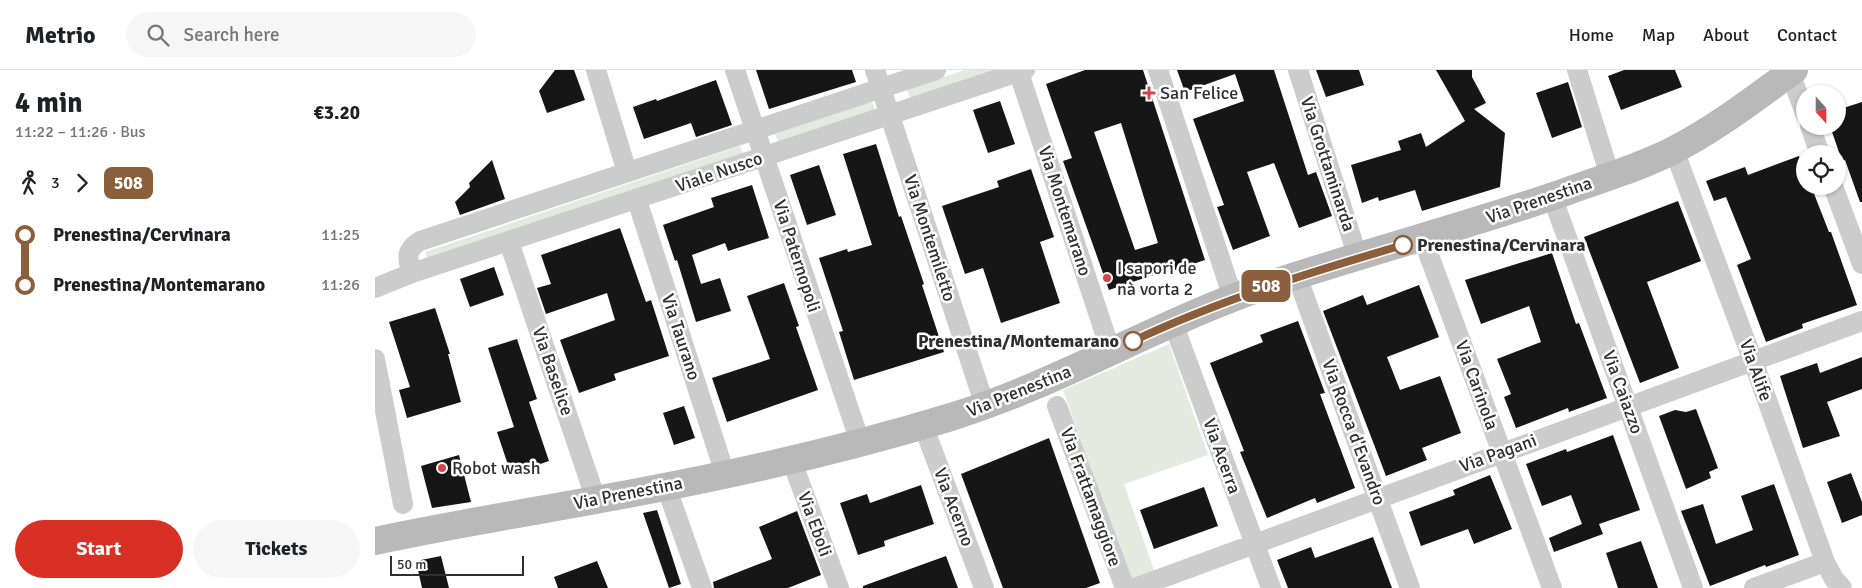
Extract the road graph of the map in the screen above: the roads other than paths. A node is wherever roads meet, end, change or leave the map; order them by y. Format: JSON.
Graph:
{"nodes":[{"id":1,"x":596,"y":70,"type":"edge"},
{"id":2,"x":735,"y":70,"type":"edge"},
{"id":3,"x":936,"y":70,"type":"edge"},
{"id":4,"x":1158,"y":70,"type":"edge"},
{"id":5,"x":1298,"y":70,"type":"edge"},
{"id":6,"x":1577,"y":70,"type":"edge"},
{"id":7,"x":1021,"y":71,"type":"edge"},
{"id":8,"x":1792,"y":71,"type":"edge"},
{"id":9,"x":878,"y":79,"type":"edge"},
{"id":10,"x":1796,"y":85,"type":"edge"},
{"id":11,"x":891,"y":114,"type":"junction"},
{"id":12,"x":755,"y":129,"type":"junction"},
{"id":13,"x":1674,"y":150,"type":"junction"},
{"id":14,"x":764,"y":156,"type":"junction"},
{"id":15,"x":627,"y":172,"type":"junction"},
{"id":16,"x":1610,"y":176,"type":"junction"},
{"id":17,"x":1836,"y":195,"type":"edge"},
{"id":18,"x":1553,"y":196,"type":"junction"},
{"id":19,"x":637,"y":200,"type":"junction"},
{"id":20,"x":1423,"y":239,"type":"junction"},
{"id":21,"x":509,"y":242,"type":"junction"},
{"id":22,"x":1359,"y":258,"type":"junction"},
{"id":23,"x":1862,"y":264,"type":"edge"},
{"id":24,"x":412,"y":273,"type":"junction"},
{"id":25,"x":1297,"y":276,"type":"junction"},
{"id":26,"x":375,"y":288,"type":"edge"},
{"id":27,"x":1233,"y":298,"type":"junction"},
{"id":28,"x":1862,"y":321,"type":"edge"},
{"id":29,"x":1173,"y":323,"type":"junction"},
{"id":30,"x":1111,"y":352,"type":"junction"},
{"id":31,"x":375,"y":360,"type":"edge"},
{"id":32,"x":1753,"y":361,"type":"junction"},
{"id":33,"x":985,"y":406,"type":"junction"},
{"id":34,"x":1057,"y":406,"type":"dead end"},
{"id":35,"x":1629,"y":406,"type":"junction"},
{"id":36,"x":923,"y":425,"type":"junction"},
{"id":37,"x":859,"y":442,"type":"junction"},
{"id":38,"x":1502,"y":452,"type":"junction"},
{"id":39,"x":791,"y":459,"type":"junction"},
{"id":40,"x":725,"y":474,"type":"junction"},
{"id":41,"x":666,"y":486,"type":"junction"},
{"id":42,"x":1378,"y":497,"type":"junction"},
{"id":43,"x":597,"y":500,"type":"junction"},
{"id":44,"x":403,"y":504,"type":"dead end"},
{"id":45,"x":375,"y":541,"type":"edge"},
{"id":46,"x":1254,"y":543,"type":"junction"},
{"id":47,"x":1825,"y":562,"type":"junction"},
{"id":48,"x":701,"y":588,"type":"edge"},
{"id":49,"x":839,"y":588,"type":"edge"},
{"id":50,"x":985,"y":588,"type":"edge"},
{"id":51,"x":1125,"y":588,"type":"edge"},
{"id":52,"x":1135,"y":588,"type":"edge"},
{"id":53,"x":1271,"y":588,"type":"edge"},
{"id":54,"x":1410,"y":588,"type":"edge"},
{"id":55,"x":1552,"y":588,"type":"edge"},
{"id":56,"x":1693,"y":588,"type":"edge"},
{"id":57,"x":1754,"y":588,"type":"edge"},
{"id":58,"x":1843,"y":588,"type":"edge"}],
"edges":[{"from":1,"to":15,"type":"street"},
{"from":2,"to":12,"type":"street","name":"Via Paternopoli"},
{"from":3,"to":9,"type":"street","name":"Viale Nusco"},
{"from":4,"to":27,"type":"street"},
{"from":5,"to":22,"type":"street","name":"Via Grottaminarda"},
{"from":6,"to":16,"type":"street"},
{"from":7,"to":11,"type":"street","name":"Viale Nusco"},
{"from":7,"to":30,"type":"street","name":"Via Montemarano"},
{"from":8,"to":10,"type":"street"},
{"from":8,"to":13,"type":"main road","name":"Via Prenestina"},
{"from":9,"to":11,"type":"street","name":"Via Montemiletto"},
{"from":9,"to":12,"type":"street","name":"Viale Nusco"},
{"from":11,"to":14,"type":"street","name":"Viale Nusco"},
{"from":11,"to":33,"type":"street","name":"Via Montemiletto"},
{"from":12,"to":14,"type":"street","name":"Via Paternopoli"},
{"from":12,"to":15,"type":"street","name":"Viale Nusco"},
{"from":13,"to":16,"type":"main road","name":"Via Prenestina"},
{"from":13,"to":32,"type":"street","name":"Via Alife"},
{"from":14,"to":19,"type":"street","name":"Viale Nusco"},
{"from":14,"to":37,"type":"street","name":"Via Paternopoli"},
{"from":15,"to":24,"type":"street","name":"Viale Nusco"},
{"from":16,"to":18,"type":"main road","name":"Via Prenestina"},
{"from":17,"to":23,"type":"street"},
{"from":18,"to":20,"type":"main road","name":"Via Prenestina"},
{"from":18,"to":35,"type":"street","name":"Via Caiazzo"},
{"from":19,"to":21,"type":"street","name":"Viale Nusco"},
{"from":19,"to":40,"type":"street","name":"Via Taurano"},
{"from":20,"to":22,"type":"main road","name":"Via Prenestina"},
{"from":20,"to":38,"type":"street","name":"Via Carinola"},
{"from":21,"to":24,"type":"street","name":"Viale Nusco"},
{"from":21,"to":43,"type":"street","name":"Via Baselice"},
{"from":22,"to":25,"type":"main road","name":"Via Prenestina"},
{"from":24,"to":26,"type":"street","name":"Viale Nusco"},
{"from":25,"to":27,"type":"main road","name":"Via Prenestina"},
{"from":25,"to":42,"type":"street","name":"Via Rocca d'Evandro"},
{"from":27,"to":29,"type":"main road","name":"Via Prenestina"},
{"from":28,"to":32,"type":"street","name":"Via Pagani"},
{"from":29,"to":30,"type":"main road","name":"Via Prenestina"},
{"from":29,"to":46,"type":"street","name":"Via Acerra"},
{"from":30,"to":33,"type":"main road","name":"Via Prenestina"},
{"from":31,"to":44,"type":"street"},
{"from":32,"to":35,"type":"street","name":"Via Pagani"},
{"from":32,"to":47,"type":"street","name":"Via Alife"},
{"from":33,"to":36,"type":"main road","name":"Via Prenestina"},
{"from":34,"to":51,"type":"street","name":"Via Frattamaggiore"},
{"from":35,"to":38,"type":"street","name":"Via Pagani"},
{"from":35,"to":56,"type":"street","name":"Via Caiazzo"},
{"from":36,"to":37,"type":"main road","name":"Via Prenestina"},
{"from":36,"to":50,"type":"street","name":"Via Acerno"},
{"from":37,"to":39,"type":"main road","name":"Via Prenestina"},
{"from":38,"to":42,"type":"street","name":"Via Pagani"},
{"from":38,"to":55,"type":"street","name":"Via Carinola"},
{"from":39,"to":40,"type":"main road","name":"Via Prenestina"},
{"from":39,"to":49,"type":"street","name":"Via Eboli"},
{"from":40,"to":41,"type":"main road","name":"Via Prenestina"},
{"from":41,"to":43,"type":"main road","name":"Via Prenestina"},
{"from":41,"to":48,"type":"street"},
{"from":42,"to":46,"type":"street","name":"Via Pagani"},
{"from":42,"to":54,"type":"street","name":"Via Rocca d'Evandro"},
{"from":43,"to":45,"type":"main road","name":"Via Prenestina"},
{"from":46,"to":52,"type":"street","name":"Via Pagani"},
{"from":46,"to":53,"type":"street","name":"Via Acerra"},
{"from":47,"to":57,"type":"street"},
{"from":47,"to":58,"type":"street","name":"Via Alife"}]}
